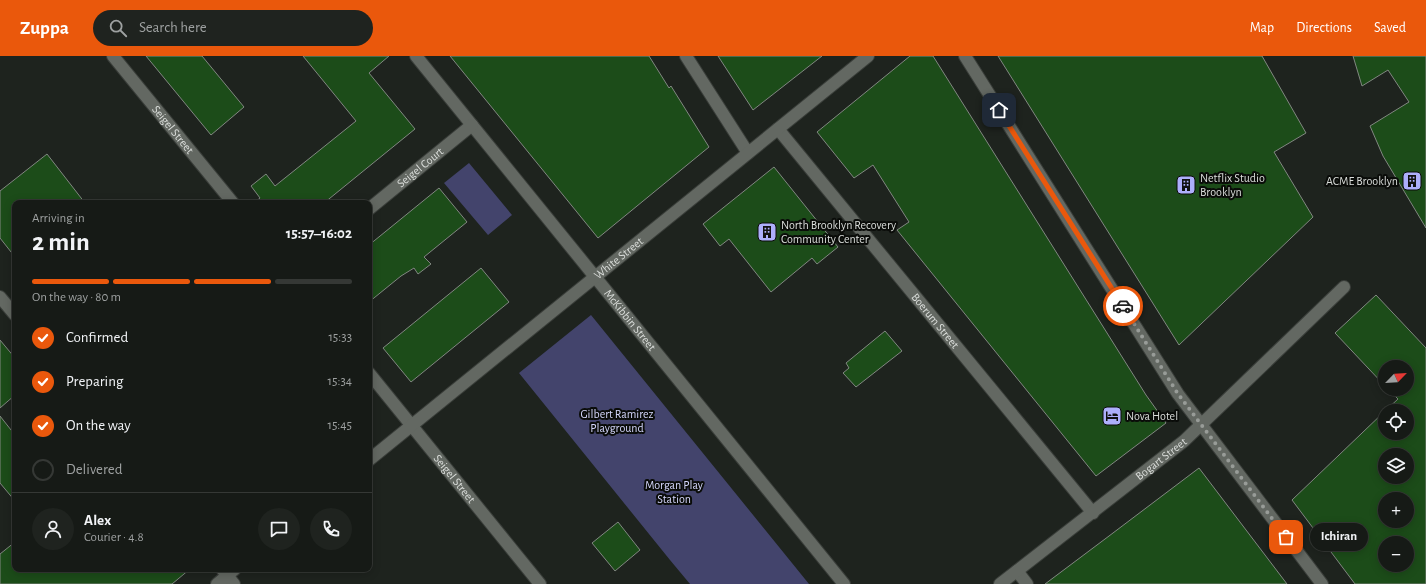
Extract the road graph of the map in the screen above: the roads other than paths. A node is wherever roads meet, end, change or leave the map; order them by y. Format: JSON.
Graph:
{"nodes":[{"id":1,"x":113,"y":56,"type":"edge"},
{"id":2,"x":416,"y":56,"type":"edge"},
{"id":3,"x":686,"y":56,"type":"edge"},
{"id":4,"x":868,"y":56,"type":"edge"},
{"id":5,"x":965,"y":56,"type":"edge"},
{"id":6,"x":472,"y":125,"type":"junction"},
{"id":7,"x":778,"y":129,"type":"junction"},
{"id":8,"x":748,"y":153,"type":"junction"},
{"id":9,"x":231,"y":200,"type":"edge"},
{"id":10,"x":372,"y":207,"type":"edge"},
{"id":11,"x":595,"y":277,"type":"junction"},
{"id":12,"x":1344,"y":287,"type":"dead end"},
{"id":13,"x":0,"y":297,"type":"edge"},
{"id":14,"x":12,"y":311,"type":"edge"},
{"id":15,"x":372,"y":378,"type":"edge"},
{"id":16,"x":1201,"y":425,"type":"junction"},
{"id":17,"x":411,"y":426,"type":"junction"},
{"id":18,"x":372,"y":458,"type":"edge"},
{"id":19,"x":1093,"y":513,"type":"junction"},
{"id":20,"x":1017,"y":571,"type":"junction"},
{"id":21,"x":230,"y":574,"type":"edge"},
{"id":22,"x":217,"y":584,"type":"edge"},
{"id":23,"x":540,"y":584,"type":"edge"},
{"id":24,"x":844,"y":584,"type":"edge"},
{"id":25,"x":1000,"y":584,"type":"edge"},
{"id":26,"x":1027,"y":584,"type":"edge"},
{"id":27,"x":1322,"y":584,"type":"edge"}],
"edges":[{"from":1,"to":9,"type":"street","name":"Seigel Street"},
{"from":2,"to":6,"type":"street","name":"McKibbin Street"},
{"from":3,"to":8,"type":"street"},
{"from":4,"to":7,"type":"street","name":"White Street"},
{"from":5,"to":16,"type":"street"},
{"from":6,"to":10,"type":"street","name":"Seigel Court"},
{"from":6,"to":11,"type":"street","name":"McKibbin Street"},
{"from":7,"to":8,"type":"street","name":"White Street"},
{"from":7,"to":19,"type":"street","name":"Boerum Street"},
{"from":8,"to":11,"type":"street","name":"White Street"},
{"from":11,"to":17,"type":"street","name":"White Street"},
{"from":11,"to":24,"type":"street","name":"McKibbin Street"},
{"from":12,"to":16,"type":"street","name":"Bogart Street"},
{"from":13,"to":14,"type":"street"},
{"from":15,"to":17,"type":"street","name":"Seigel Street"},
{"from":16,"to":19,"type":"street","name":"Bogart Street"},
{"from":16,"to":27,"type":"street"},
{"from":17,"to":18,"type":"street","name":"White Street"},
{"from":17,"to":23,"type":"street","name":"Seigel Street"},
{"from":19,"to":20,"type":"street","name":"Bogart Street"},
{"from":20,"to":25,"type":"street","name":"Bogart Street"},
{"from":20,"to":26,"type":"street"},
{"from":21,"to":22,"type":"street"}]}
